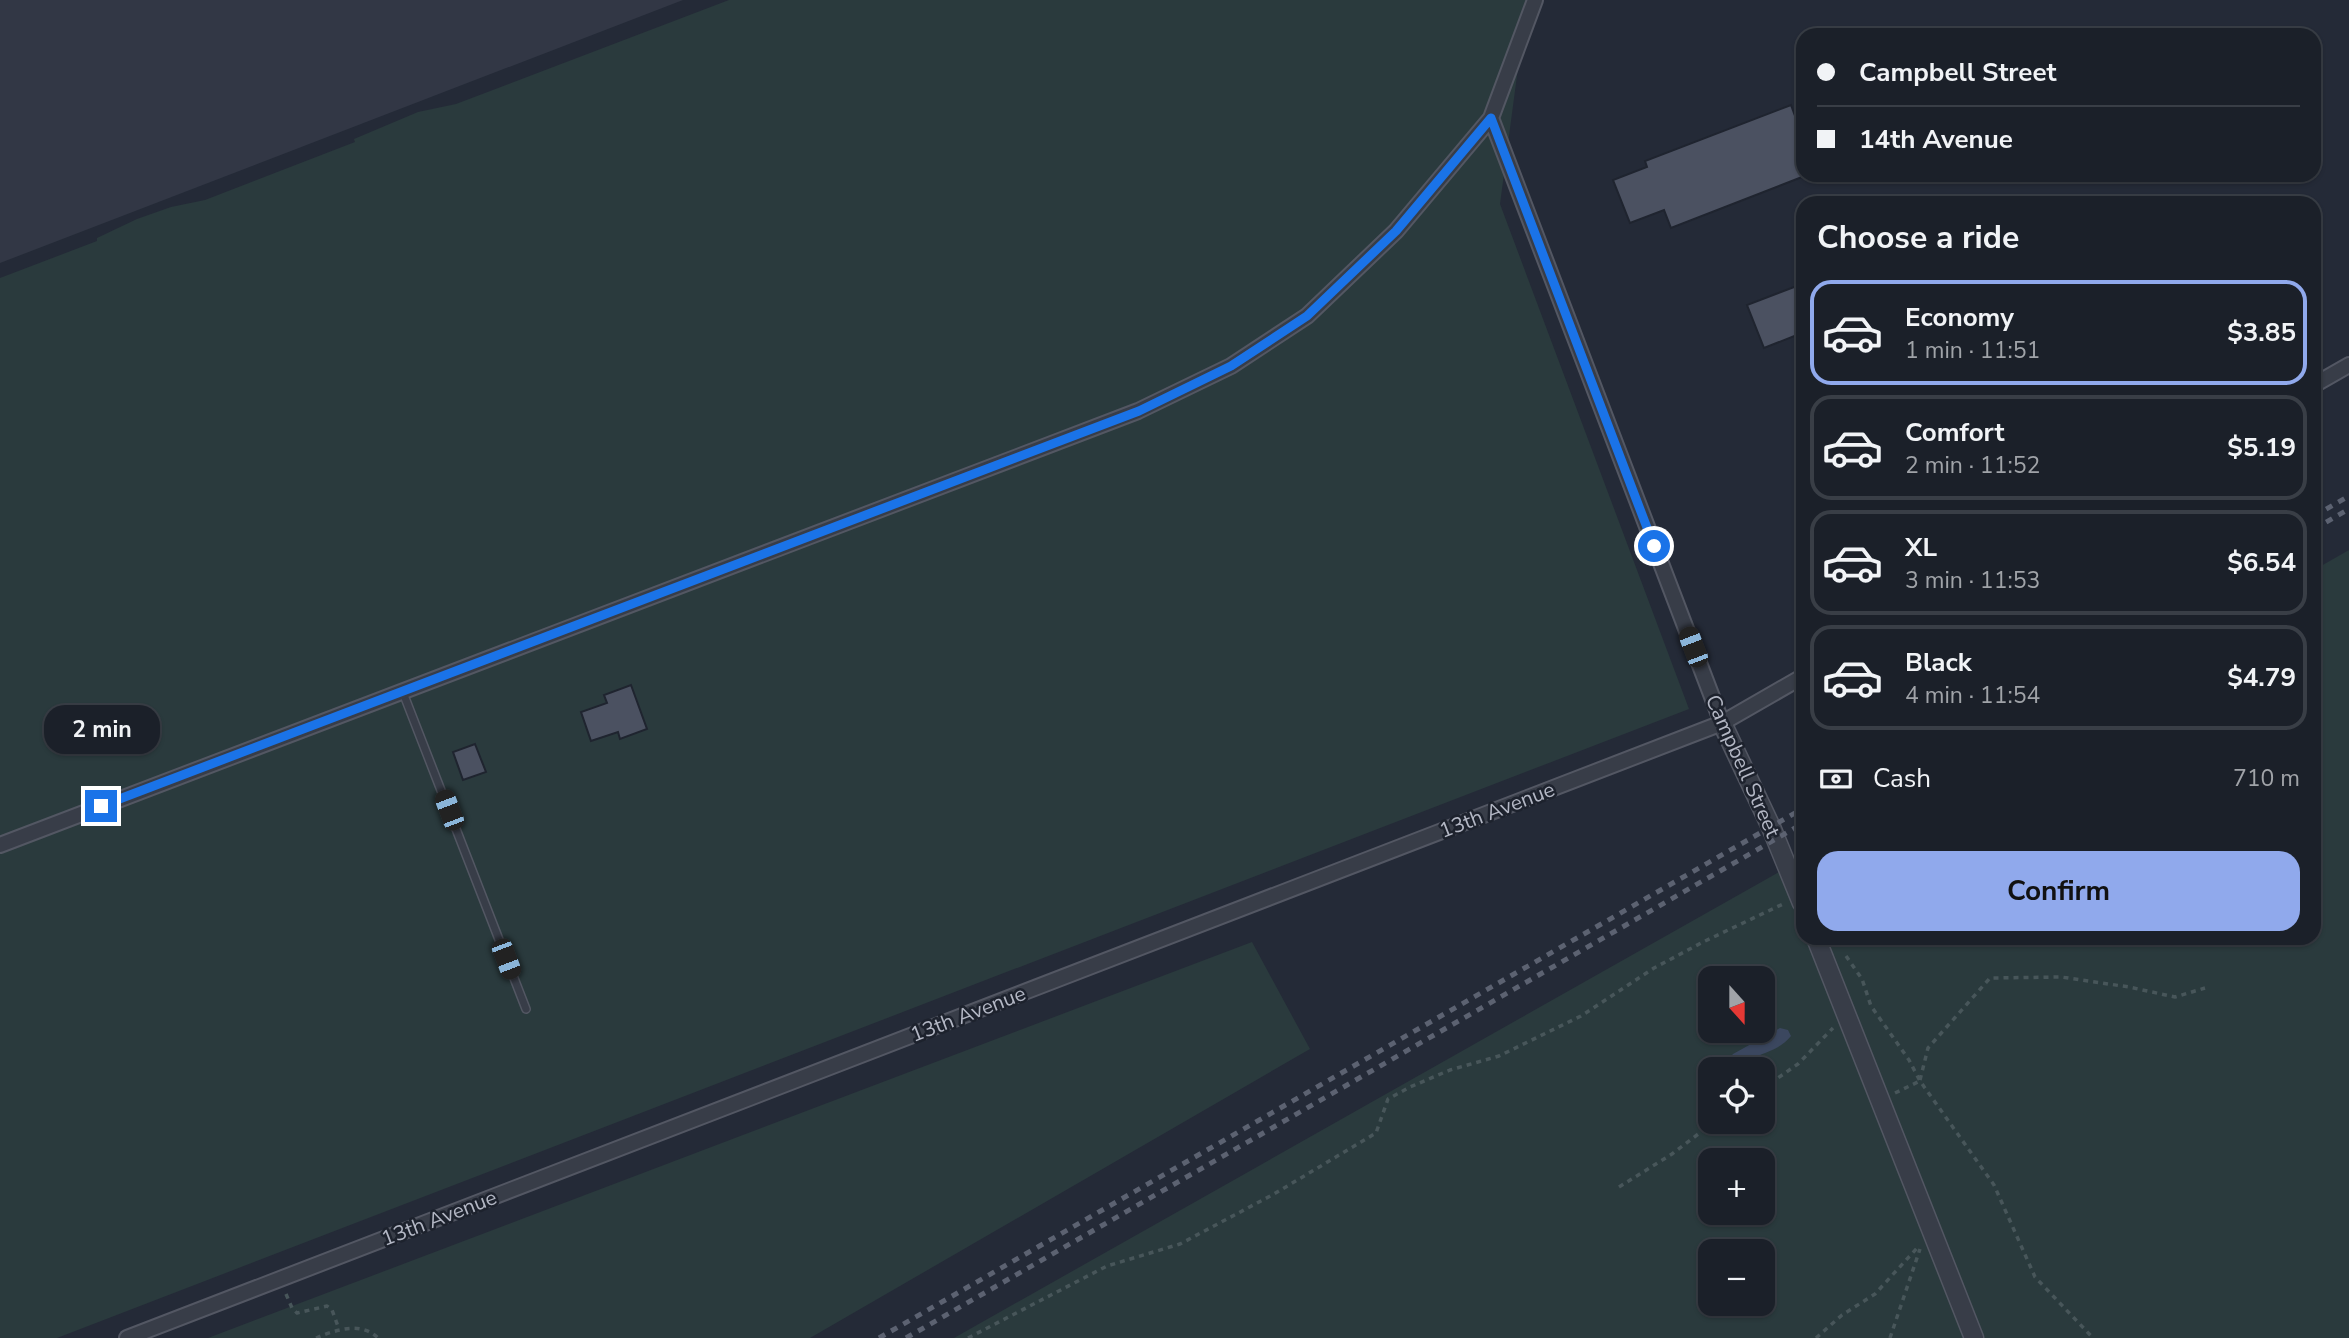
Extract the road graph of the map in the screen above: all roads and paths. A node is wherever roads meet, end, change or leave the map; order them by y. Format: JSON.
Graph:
{"nodes":[{"id":1,"x":1535,"y":0,"type":"edge"},
{"id":2,"x":1491,"y":118,"type":"junction"},
{"id":3,"x":2349,"y":365,"type":"edge"},
{"id":4,"x":2321,"y":381,"type":"edge"},
{"id":5,"x":1796,"y":680,"type":"edge"},
{"id":6,"x":402,"y":690,"type":"junction"},
{"id":7,"x":1722,"y":723,"type":"junction"},
{"id":8,"x":0,"y":845,"type":"edge"},
{"id":9,"x":1796,"y":896,"type":"edge"},
{"id":10,"x":1796,"y":902,"type":"edge"},
{"id":11,"x":1819,"y":945,"type":"edge"},
{"id":12,"x":1846,"y":956,"type":"dead end"},
{"id":13,"x":2205,"y":988,"type":"dead end"},
{"id":14,"x":526,"y":1009,"type":"dead end"},
{"id":15,"x":1836,"y":1025,"type":"dead end"},
{"id":16,"x":1775,"y":1080,"type":"edge"},
{"id":17,"x":1920,"y":1081,"type":"junction"},
{"id":18,"x":1698,"y":1134,"type":"edge"},
{"id":19,"x":1619,"y":1187,"type":"dead end"},
{"id":20,"x":281,"y":1279,"type":"junction"},
{"id":21,"x":339,"y":1329,"type":"junction"},
{"id":22,"x":127,"y":1338,"type":"edge"},
{"id":23,"x":316,"y":1338,"type":"edge"},
{"id":24,"x":377,"y":1338,"type":"edge"},
{"id":25,"x":968,"y":1338,"type":"edge"},
{"id":26,"x":1816,"y":1338,"type":"edge"},
{"id":27,"x":1890,"y":1338,"type":"edge"},
{"id":28,"x":1974,"y":1338,"type":"edge"},
{"id":29,"x":2093,"y":1338,"type":"edge"}],
"edges":[{"from":1,"to":2,"type":"street"},
{"from":2,"to":6,"type":"street"},
{"from":2,"to":7,"type":"street","name":"Campbell Street"},
{"from":3,"to":4,"type":"street"},
{"from":5,"to":7,"type":"street","name":"13th Avenue"},
{"from":6,"to":8,"type":"street"},
{"from":6,"to":14,"type":"lane"},
{"from":7,"to":9,"type":"street","name":"Campbell Street"},
{"from":7,"to":20,"type":"street","name":"13th Avenue"},
{"from":10,"to":25,"type":"path"},
{"from":11,"to":28,"type":"street"},
{"from":12,"to":17,"type":"path"},
{"from":13,"to":17,"type":"path"},
{"from":15,"to":16,"type":"path"},
{"from":17,"to":29,"type":"path"},
{"from":18,"to":19,"type":"path"},
{"from":20,"to":21,"type":"path"},
{"from":20,"to":22,"type":"street","name":"13th Avenue"},
{"from":21,"to":23,"type":"path"},
{"from":21,"to":24,"type":"path"},
{"from":26,"to":27,"type":"path"}]}
